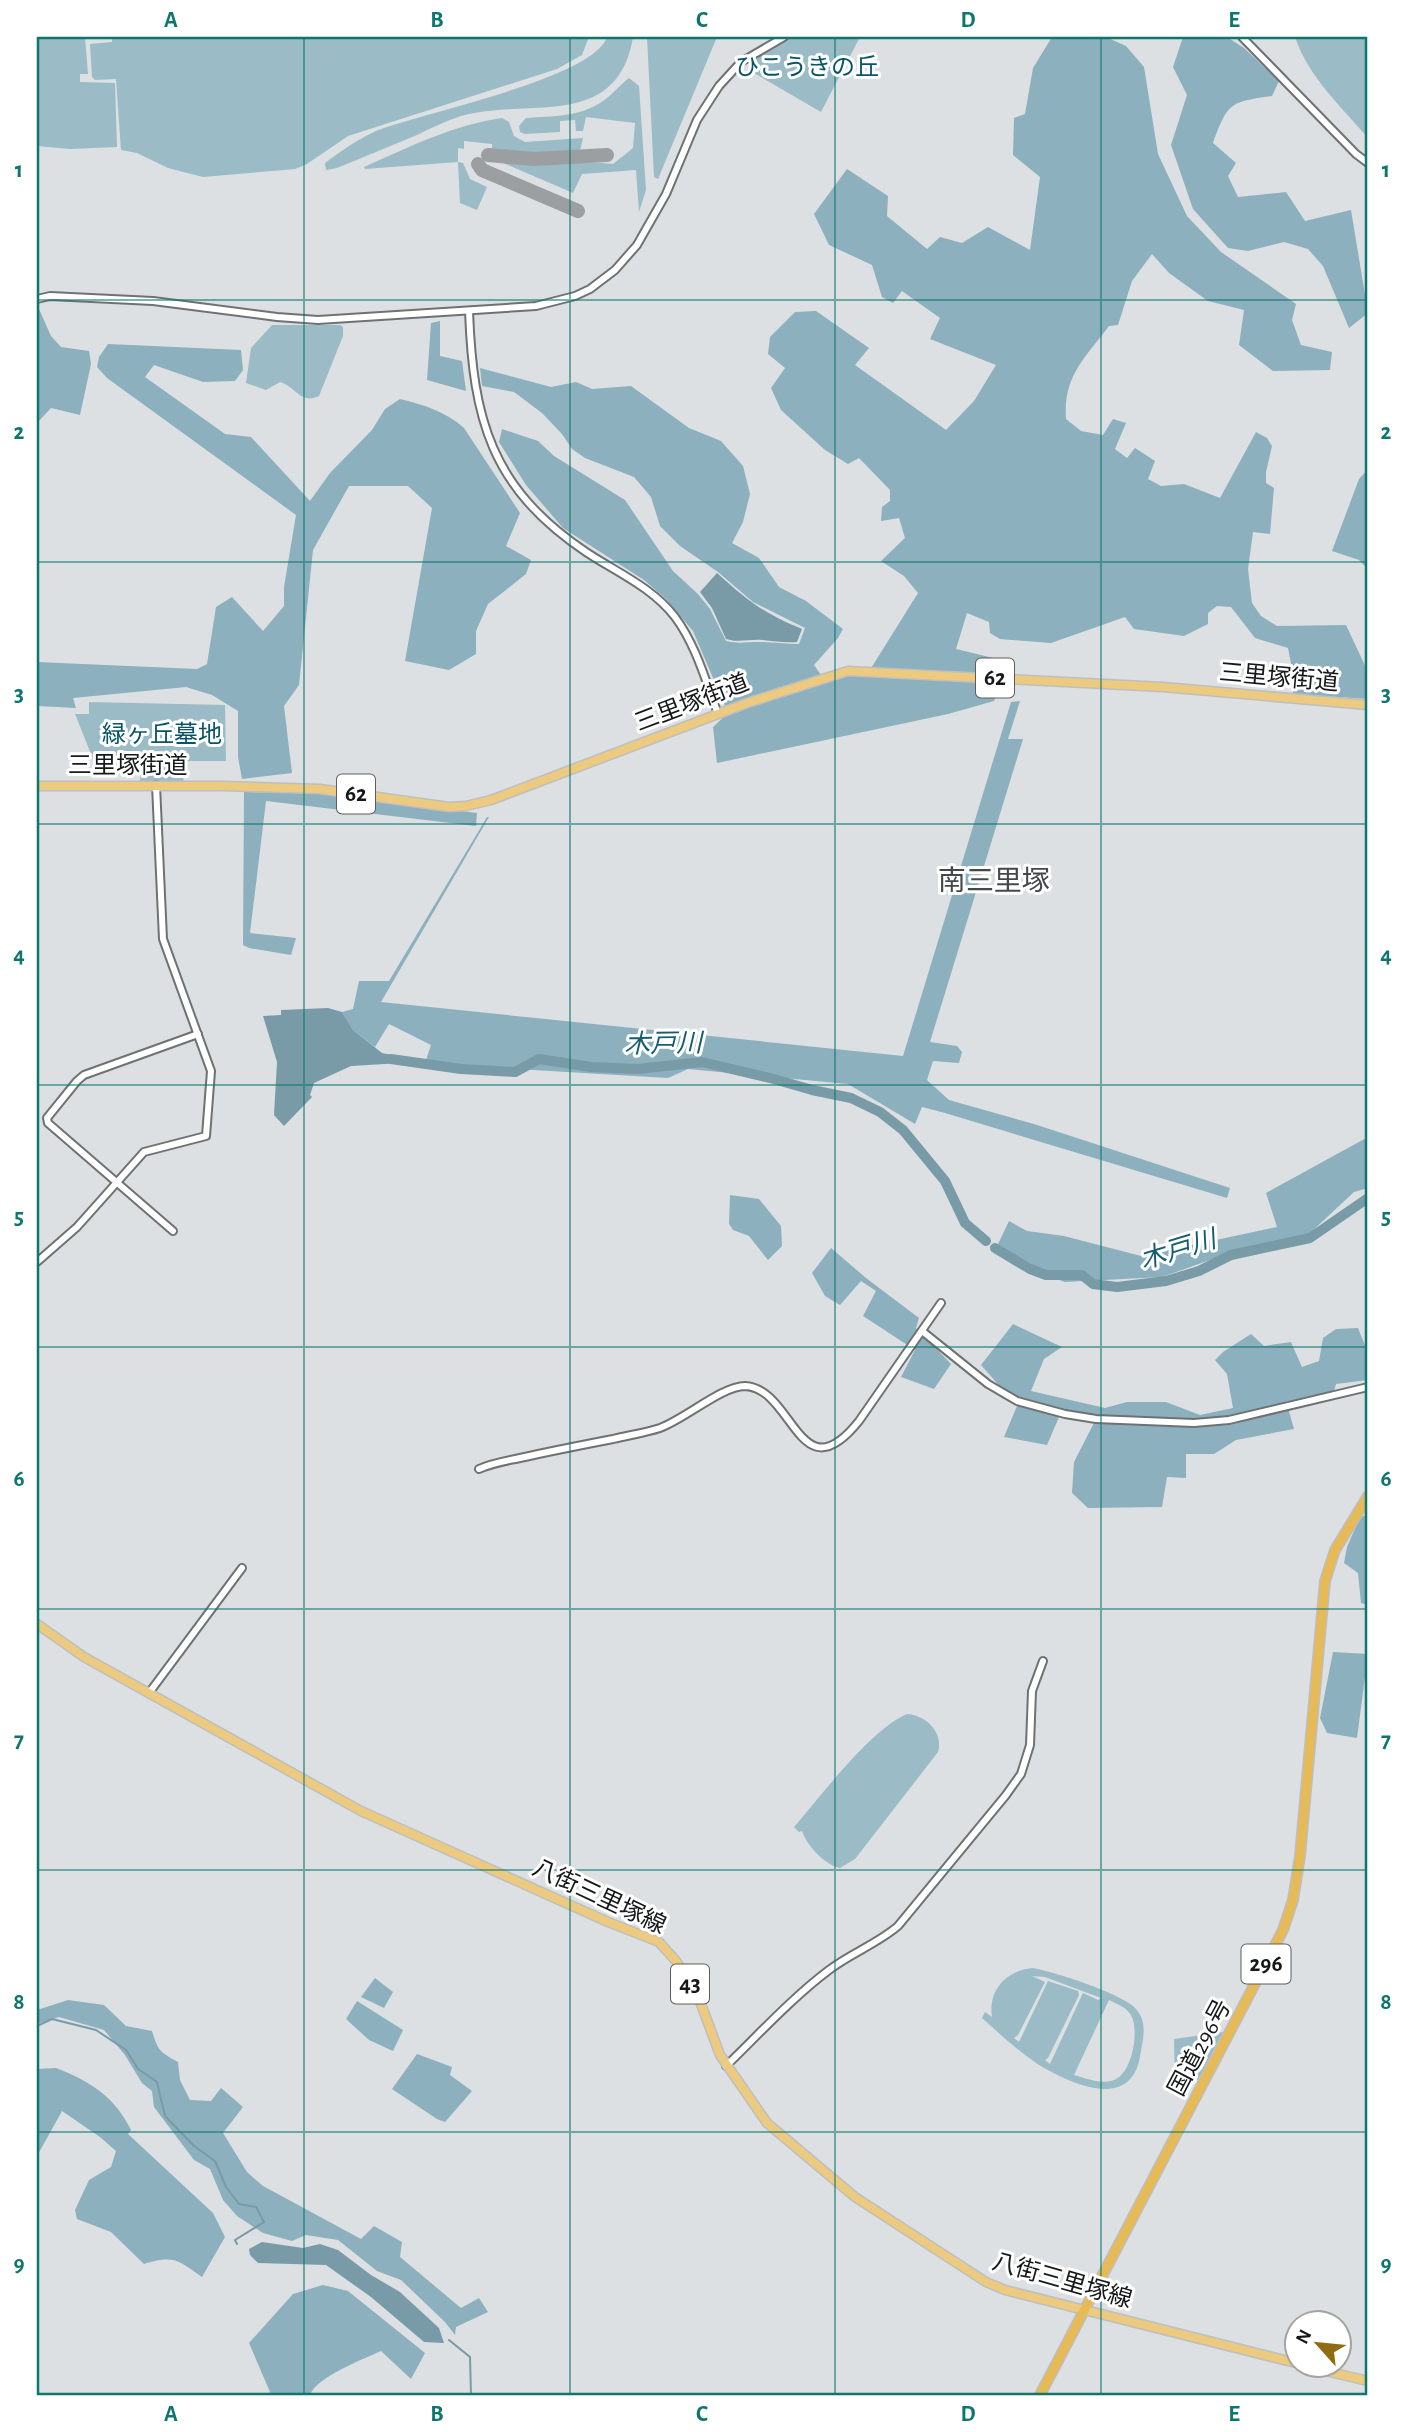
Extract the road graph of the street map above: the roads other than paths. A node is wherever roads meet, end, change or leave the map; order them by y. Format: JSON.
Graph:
{"nodes":[{"id":1,"x":784,"y":37,"type":"edge"},
{"id":2,"x":1242,"y":37,"type":"edge"},
{"id":3,"x":1368,"y":163,"type":"edge"},
{"id":4,"x":37,"y":299,"type":"edge"},
{"id":5,"x":469,"y":311,"type":"junction"},
{"id":6,"x":1368,"y":705,"type":"edge"},
{"id":7,"x":718,"y":714,"type":"junction"},
{"id":8,"x":156,"y":785,"type":"junction"},
{"id":9,"x":37,"y":786,"type":"edge"},
{"id":10,"x":198,"y":1034,"type":"junction"},
{"id":11,"x":116,"y":1182,"type":"junction"},
{"id":12,"x":173,"y":1231,"type":"dead end"},
{"id":13,"x":37,"y":1262,"type":"edge"},
{"id":14,"x":941,"y":1303,"type":"dead end"},
{"id":15,"x":922,"y":1331,"type":"junction"},
{"id":16,"x":1368,"y":1387,"type":"edge"},
{"id":17,"x":478,"y":1468,"type":"dead end"},
{"id":18,"x":1368,"y":1496,"type":"edge"},
{"id":19,"x":242,"y":1568,"type":"dead end"},
{"id":20,"x":37,"y":1624,"type":"edge"},
{"id":21,"x":1042,"y":1661,"type":"dead end"},
{"id":22,"x":149,"y":1693,"type":"junction"},
{"id":23,"x":726,"y":2066,"type":"junction"},
{"id":24,"x":1084,"y":2310,"type":"junction"},
{"id":25,"x":1282,"y":2360,"type":"edge"},
{"id":26,"x":1040,"y":2395,"type":"edge"}],
"edges":[{"from":1,"to":5,"type":"street"},
{"from":2,"to":3,"type":"street"},
{"from":4,"to":5,"type":"street"},
{"from":5,"to":7,"type":"street"},
{"from":6,"to":7,"type":"main road","name":"三里塚街道","number":"62"},
{"from":7,"to":8,"type":"main road","name":"三里塚街道","number":"62"},
{"from":8,"to":9,"type":"main road","name":"三里塚街道","number":"62"},
{"from":8,"to":10,"type":"street"},
{"from":10,"to":11,"type":"street"},
{"from":10,"to":11,"type":"street"},
{"from":11,"to":12,"type":"street"},
{"from":11,"to":13,"type":"street"},
{"from":14,"to":15,"type":"street"},
{"from":15,"to":16,"type":"street"},
{"from":15,"to":17,"type":"street"},
{"from":18,"to":24,"type":"highway","name":"国道296号","number":"296"},
{"from":19,"to":22,"type":"street"},
{"from":20,"to":22,"type":"main road","name":"八街三里塚線","number":"43"},
{"from":21,"to":23,"type":"street"},
{"from":22,"to":23,"type":"main road","name":"八街三里塚線","number":"43"},
{"from":23,"to":24,"type":"main road","name":"八街三里塚線","number":"43"},
{"from":24,"to":25,"type":"main road","name":"八街三里塚線","number":"43"},
{"from":24,"to":26,"type":"highway","name":"国道296号","number":"296"}]}
